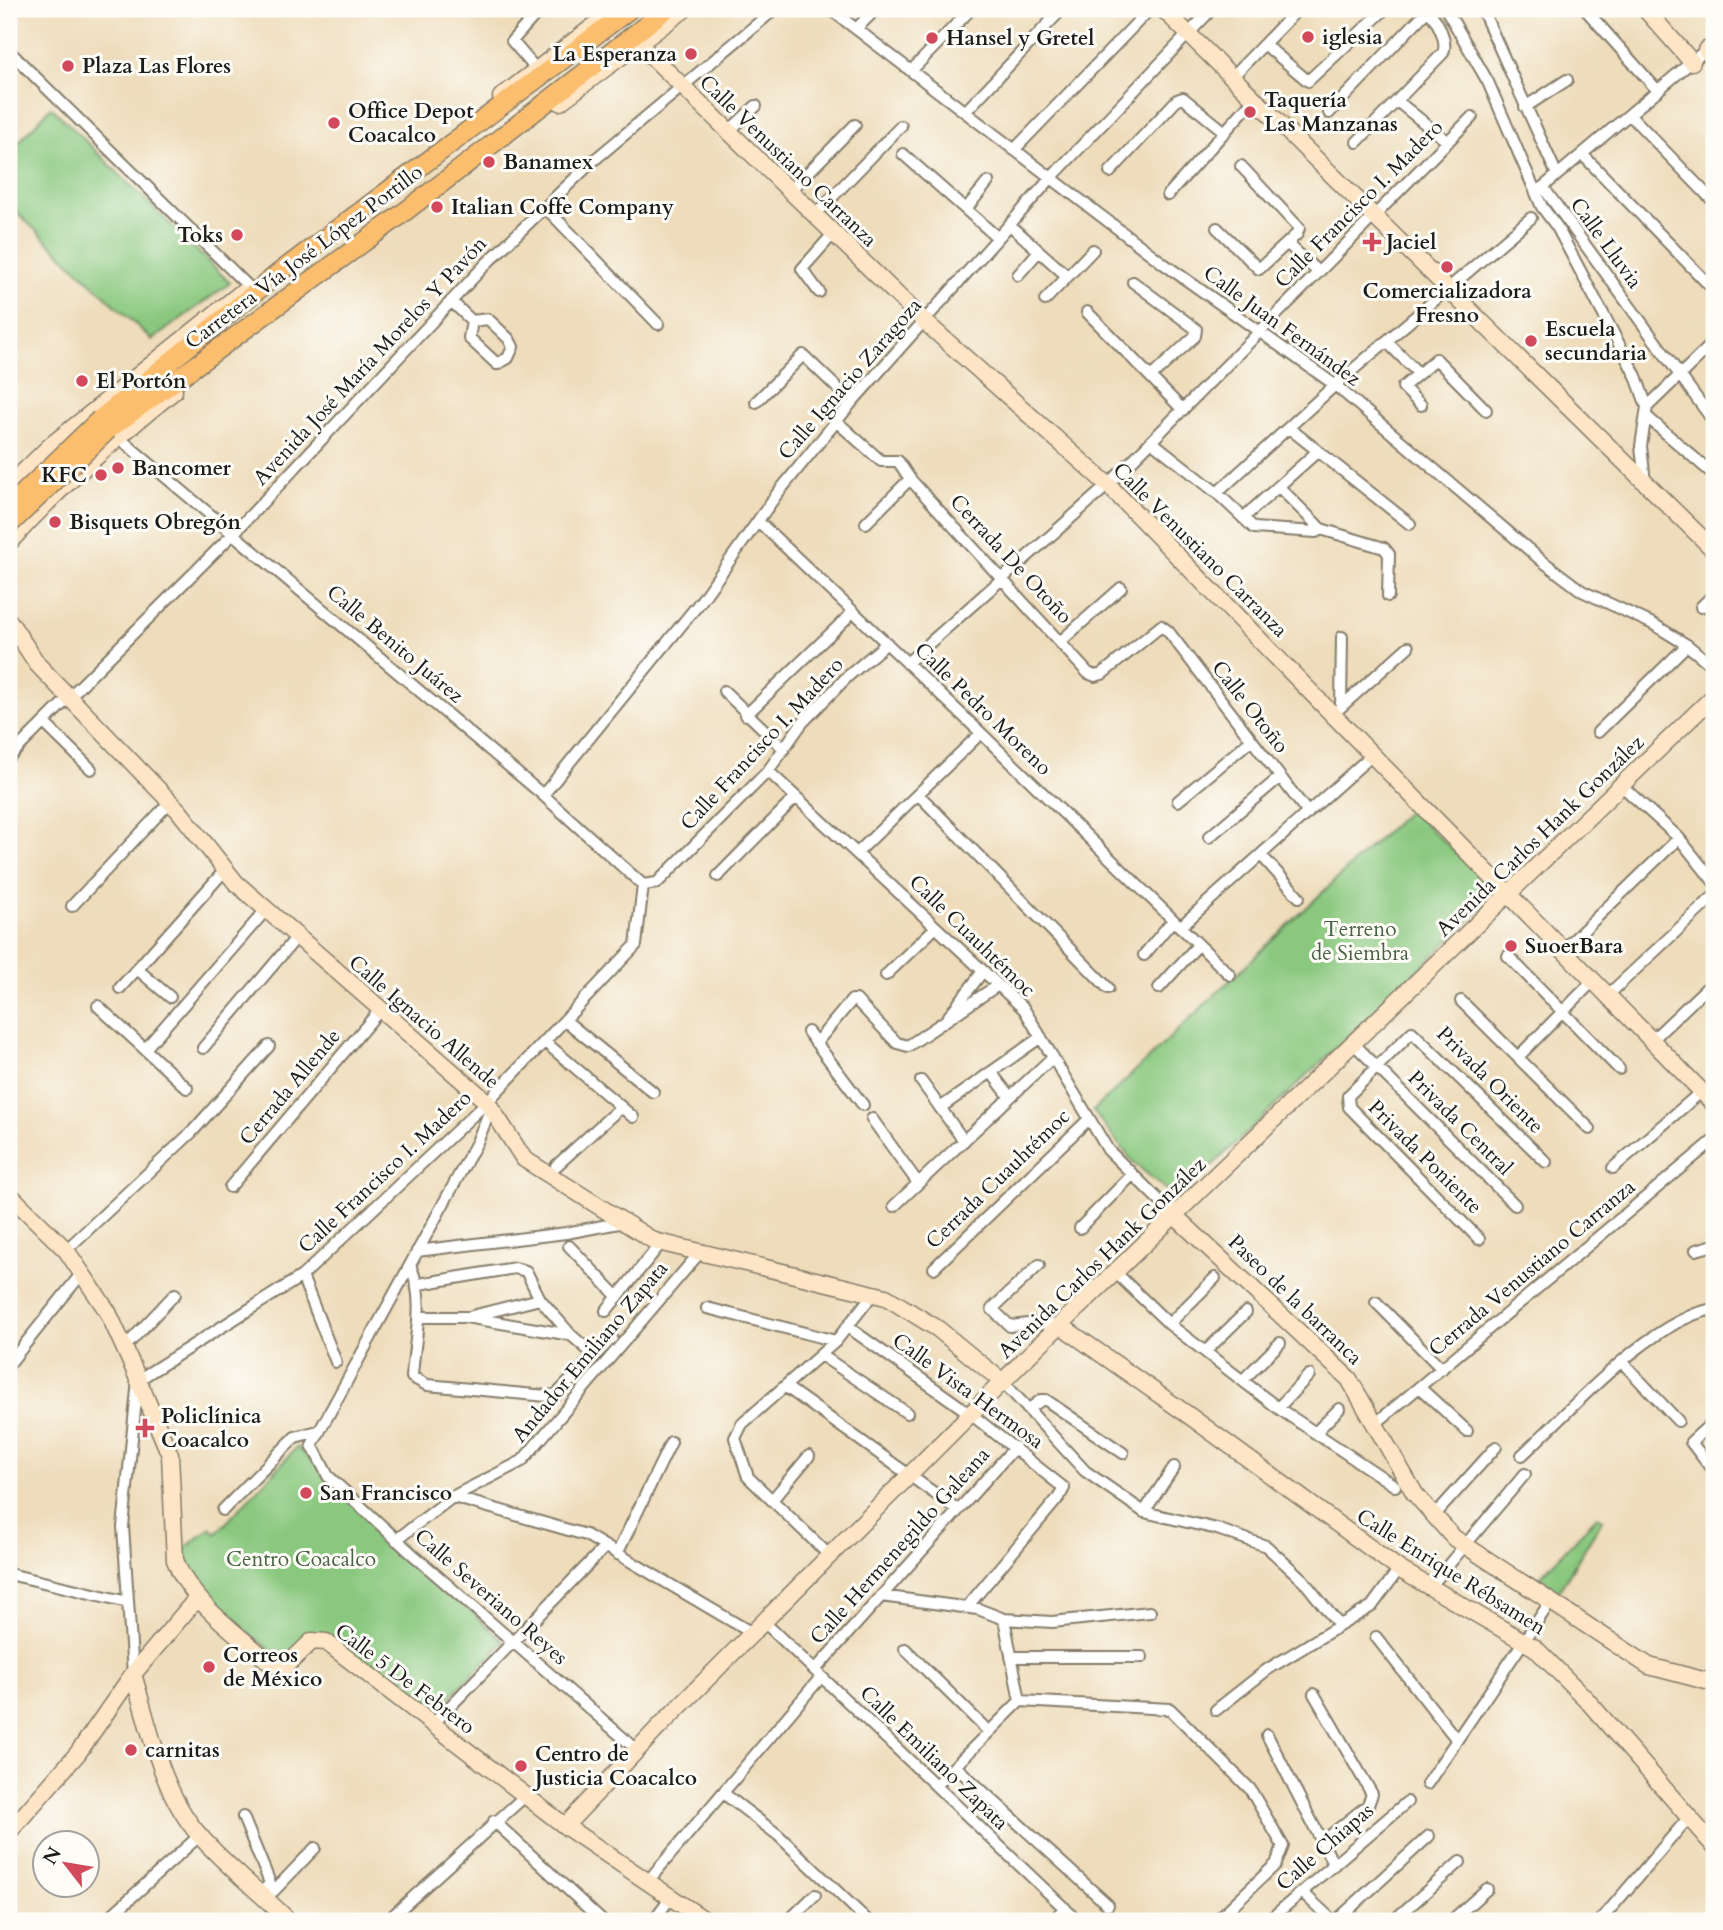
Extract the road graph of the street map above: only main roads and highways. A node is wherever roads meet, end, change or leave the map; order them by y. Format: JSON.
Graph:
{"nodes":[{"id":1,"x":630,"y":9,"type":"edge"},
{"id":2,"x":667,"y":9,"type":"edge"},
{"id":3,"x":109,"y":429,"type":"junction"},
{"id":4,"x":9,"y":507,"type":"edge"},
{"id":5,"x":9,"y":525,"type":"edge"}],
"edges":[{"from":1,"to":3,"type":"main road","name":"Carretera Vía José López Portillo"},
{"from":2,"to":3,"type":"main road","name":"Carretera Vía José López Portillo"},
{"from":3,"to":4,"type":"main road","name":"Carretera Vía José López Portillo","bridge":true},
{"from":3,"to":5,"type":"main road","name":"Carretera Vía José López Portillo","bridge":true}]}
